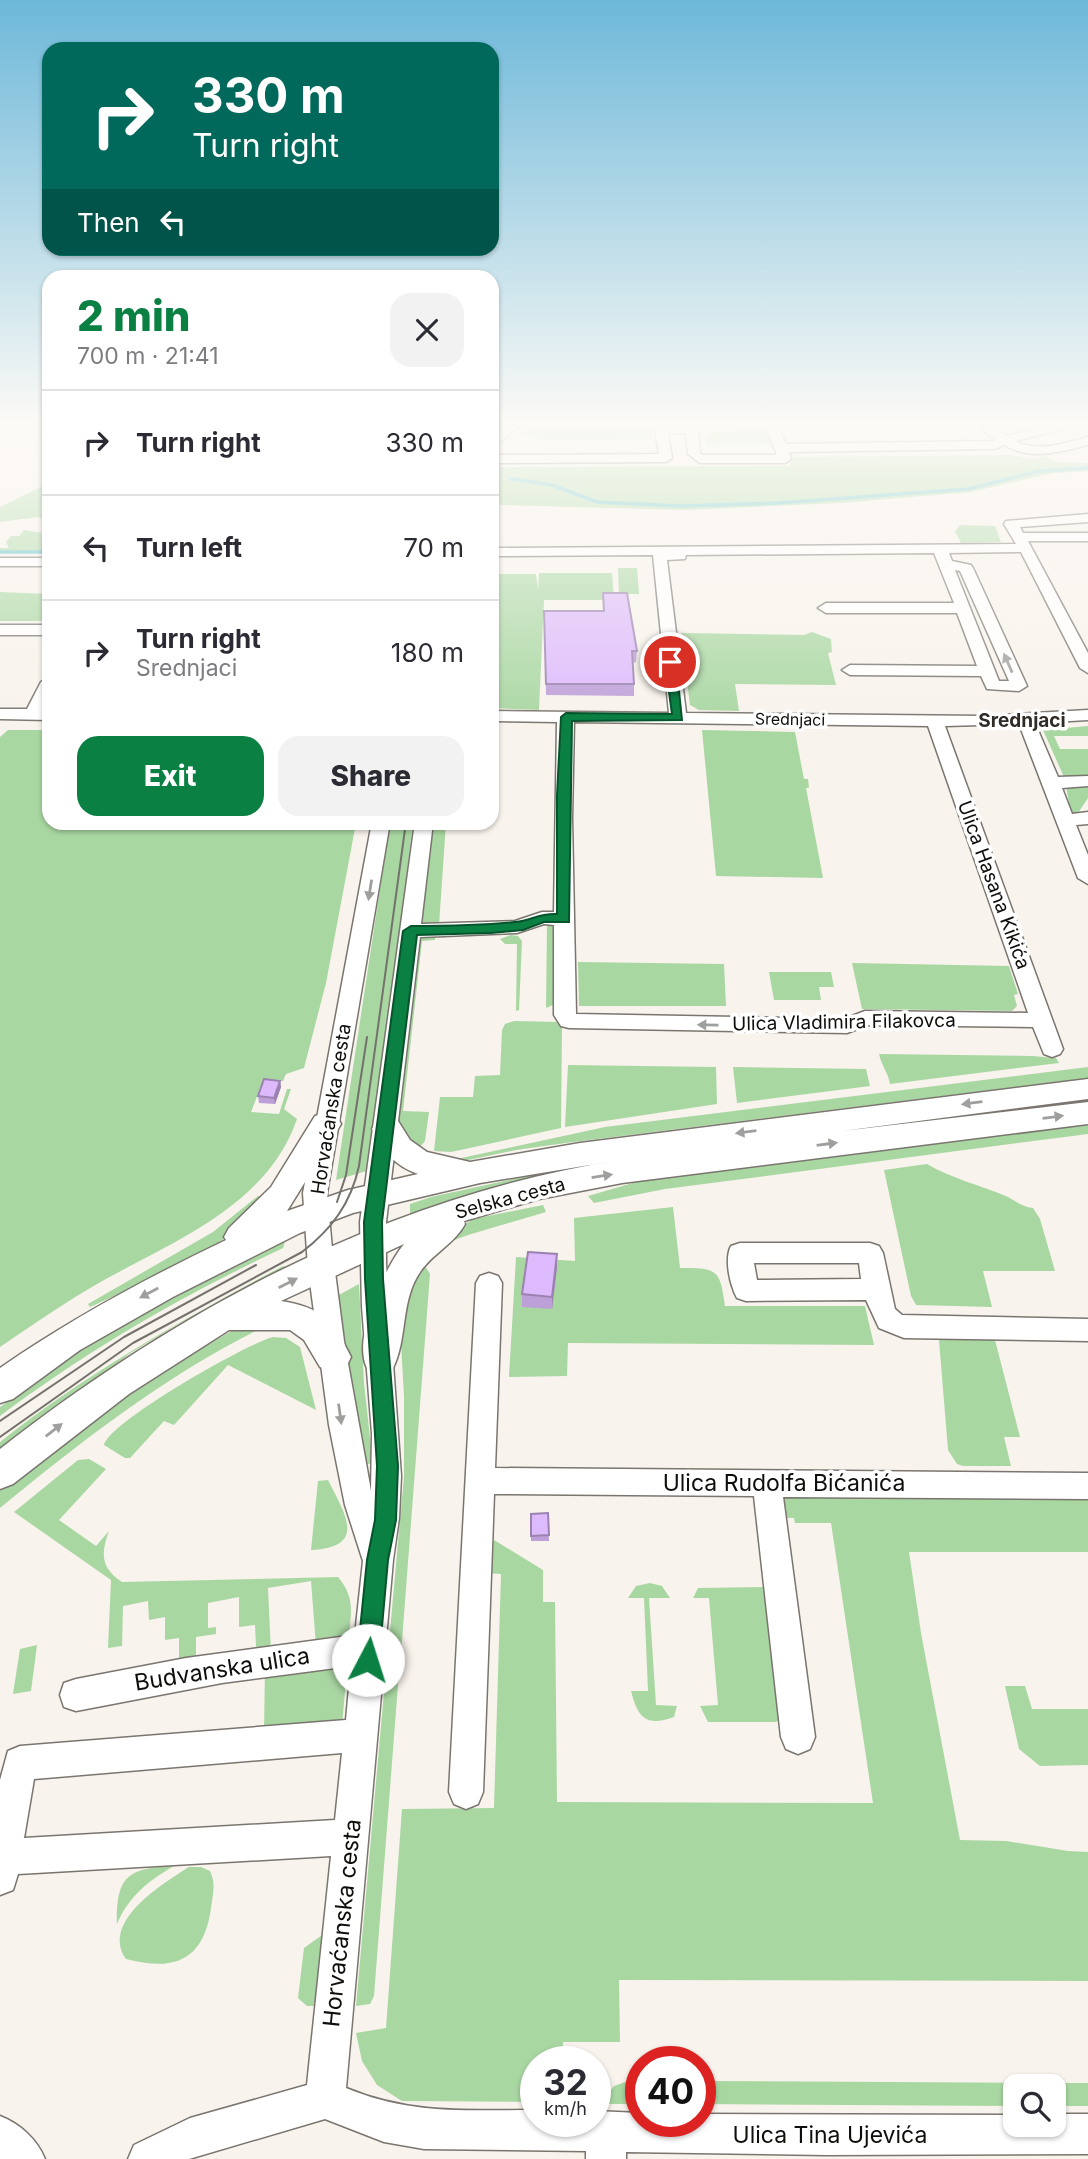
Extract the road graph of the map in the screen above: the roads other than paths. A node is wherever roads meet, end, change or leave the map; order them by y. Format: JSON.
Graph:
{"nodes":[{"id":1,"x":1050,"y":528,"type":"edge"},
{"id":2,"x":1018,"y":536,"type":"junction"},
{"id":3,"x":1087,"y":539,"type":"edge"},
{"id":4,"x":499,"y":552,"type":"edge"},
{"id":5,"x":761,"y":556,"type":"dead end"},
{"id":6,"x":943,"y":556,"type":"junction"},
{"id":7,"x":0,"y":562,"type":"edge"},
{"id":8,"x":42,"y":562,"type":"edge"},
{"id":9,"x":826,"y":608,"type":"dead end"},
{"id":10,"x":962,"y":608,"type":"junction"},
{"id":11,"x":0,"y":630,"type":"edge"},
{"id":12,"x":42,"y":630,"type":"edge"},
{"id":13,"x":1082,"y":644,"type":"edge"},
{"id":14,"x":1088,"y":668,"type":"edge"},
{"id":15,"x":850,"y":670,"type":"dead end"},
{"id":16,"x":986,"y":671,"type":"junction"},
{"id":17,"x":0,"y":714,"type":"edge"},
{"id":18,"x":41,"y":715,"type":"edge"},
{"id":19,"x":1088,"y":715,"type":"edge"},
{"id":20,"x":499,"y":716,"type":"edge"},
{"id":21,"x":566,"y":717,"type":"junction"},
{"id":22,"x":678,"y":718,"type":"junction"},
{"id":23,"x":1025,"y":719,"type":"junction"},
{"id":24,"x":935,"y":721,"type":"junction"},
{"id":25,"x":1088,"y":781,"type":"edge"},
{"id":26,"x":1051,"y":783,"type":"junction"},
{"id":27,"x":1088,"y":818,"type":"edge"},
{"id":28,"x":1063,"y":820,"type":"junction"},
{"id":29,"x":380,"y":830,"type":"edge"},
{"id":30,"x":423,"y":830,"type":"edge"},
{"id":31,"x":1086,"y":868,"type":"edge"},
{"id":32,"x":564,"y":919,"type":"junction"},
{"id":33,"x":411,"y":931,"type":"junction"},
{"id":34,"x":565,"y":1015,"type":"joint"},
{"id":35,"x":1042,"y":1020,"type":"junction"},
{"id":36,"x":1052,"y":1049,"type":"dead end"},
{"id":37,"x":1088,"y":1089,"type":"edge"},
{"id":38,"x":1088,"y":1113,"type":"edge"},
{"id":39,"x":326,"y":1124,"type":"junction"},
{"id":40,"x":387,"y":1129,"type":"junction"},
{"id":41,"x":480,"y":1171,"type":"junction"},
{"id":42,"x":377,"y":1195,"type":"junction"},
{"id":43,"x":477,"y":1204,"type":"junction"},
{"id":44,"x":316,"y":1213,"type":"junction"},
{"id":45,"x":372,"y":1243,"type":"junction"},
{"id":46,"x":209,"y":1263,"type":"junction"},
{"id":47,"x":321,"y":1266,"type":"junction"},
{"id":48,"x":489,"y":1283,"type":"dead end"},
{"id":49,"x":877,"y":1289,"type":"junction"},
{"id":50,"x":212,"y":1322,"type":"junction"},
{"id":51,"x":1088,"y":1330,"type":"edge"},
{"id":52,"x":333,"y":1357,"type":"junction"},
{"id":53,"x":380,"y":1358,"type":"junction"},
{"id":54,"x":0,"y":1388,"type":"edge"},
{"id":55,"x":0,"y":1472,"type":"edge"},
{"id":56,"x":480,"y":1481,"type":"junction"},
{"id":57,"x":767,"y":1483,"type":"junction"},
{"id":58,"x":1088,"y":1486,"type":"edge"},
{"id":59,"x":378,"y":1560,"type":"junction"},
{"id":60,"x":369,"y":1649,"type":"junction"},
{"id":61,"x":76,"y":1695,"type":"dead end"},
{"id":62,"x":360,"y":1735,"type":"junction"},
{"id":63,"x":798,"y":1737,"type":"dead end"},
{"id":64,"x":466,"y":1792,"type":"dead end"},
{"id":65,"x":351,"y":1837,"type":"junction"},
{"id":66,"x":2,"y":1867,"type":"edge"},
{"id":67,"x":325,"y":2099,"type":"junction"},
{"id":68,"x":1088,"y":2134,"type":"edge"},
{"id":69,"x":0,"y":2136,"type":"edge"},
{"id":70,"x":605,"y":2146,"type":"edge"},
{"id":71,"x":25,"y":2159,"type":"edge"},
{"id":72,"x":148,"y":2159,"type":"edge"}],
"edges":[{"from":1,"to":2,"type":"street"},
{"from":2,"to":3,"type":"street"},
{"from":2,"to":6,"type":"street"},
{"from":2,"to":13,"type":"street"},
{"from":4,"to":6,"type":"street"},
{"from":5,"to":22,"type":"street"},
{"from":6,"to":10,"type":"street"},
{"from":16,"to":6,"type":"street","one_way":true},
{"from":7,"to":8,"type":"street"},
{"from":9,"to":10,"type":"street"},
{"from":10,"to":16,"type":"street"},
{"from":11,"to":12,"type":"street"},
{"from":13,"to":14,"type":"street"},
{"from":15,"to":16,"type":"street"},
{"from":17,"to":18,"type":"street"},
{"from":19,"to":23,"type":"street","name":"Srednjaci"},
{"from":20,"to":21,"type":"street","name":"Srednjaci"},
{"from":21,"to":22,"type":"street","name":"Srednjaci"},
{"from":21,"to":32,"type":"street"},
{"from":22,"to":24,"type":"street","name":"Srednjaci"},
{"from":23,"to":24,"type":"street","name":"Srednjaci"},
{"from":23,"to":26,"type":"street"},
{"from":24,"to":35,"type":"street","name":"Ulica Hasana Kikića"},
{"from":25,"to":26,"type":"street"},
{"from":26,"to":28,"type":"street"},
{"from":27,"to":28,"type":"street"},
{"from":28,"to":31,"type":"street"},
{"from":29,"to":39,"type":"street","name":"Horvaćanska cesta","one_way":true},
{"from":30,"to":33,"type":"street","name":"Horvaćanska cesta"},
{"from":32,"to":33,"type":"street"},
{"from":32,"to":34,"type":"street"},
{"from":33,"to":40,"type":"street","name":"Horvaćanska cesta"},
{"from":35,"to":34,"type":"street","name":"Ulica Vladimira Filakovca","one_way":true},
{"from":35,"to":36,"type":"street","name":"Ulica Hasana Kikića"},
{"from":37,"to":41,"type":"main road","name":"Selska cesta","one_way":true},
{"from":43,"to":38,"type":"main road","name":"Selska cesta","one_way":true},
{"from":39,"to":44,"type":"street","name":"Horvaćanska cesta"},
{"from":39,"to":46,"type":"main road"},
{"from":40,"to":41,"type":"main road"},
{"from":40,"to":42,"type":"street","name":"Horvaćanska cesta"},
{"from":41,"to":42,"type":"main road","name":"Selska cesta"},
{"from":42,"to":44,"type":"main road","name":"Selska cesta"},
{"from":42,"to":45,"type":"street","name":"Horvaćanska cesta"},
{"from":43,"to":45,"type":"main road","name":"Selska cesta"},
{"from":43,"to":53,"type":"main road"},
{"from":44,"to":46,"type":"main road","name":"Selska cesta"},
{"from":44,"to":47,"type":"street","name":"Horvaćanska cesta"},
{"from":45,"to":47,"type":"main road","name":"Selska cesta"},
{"from":45,"to":53,"type":"street","name":"Horvaćanska cesta"},
{"from":46,"to":54,"type":"main road","name":"Selska cesta","one_way":true},
{"from":50,"to":47,"type":"main road","name":"Selska cesta","one_way":true},
{"from":47,"to":52,"type":"street","name":"Horvaćanska cesta"},
{"from":48,"to":56,"type":"street"},
{"from":49,"to":49,"type":"street"},
{"from":49,"to":51,"type":"street"},
{"from":50,"to":52,"type":"main road"},
{"from":55,"to":50,"type":"main road","name":"Selska cesta","one_way":true},
{"from":52,"to":59,"type":"street","name":"Horvaćanska cesta","one_way":true},
{"from":53,"to":59,"type":"street","name":"Horvaćanska cesta"},
{"from":56,"to":57,"type":"street","name":"Ulica Rudolfa Bićanića"},
{"from":56,"to":64,"type":"street"},
{"from":57,"to":58,"type":"street","name":"Ulica Rudolfa Bićanića"},
{"from":57,"to":63,"type":"street"},
{"from":59,"to":60,"type":"street","name":"Horvaćanska cesta"},
{"from":60,"to":61,"type":"street","name":"Budvanska ulica"},
{"from":60,"to":62,"type":"street","name":"Horvaćanska cesta"},
{"from":62,"to":65,"type":"street","name":"Horvaćanska cesta"},
{"from":62,"to":66,"type":"street"},
{"from":65,"to":66,"type":"street"},
{"from":65,"to":67,"type":"street","name":"Horvaćanska cesta"},
{"from":67,"to":70,"type":"street","name":"Ulica Tina Ujevića"},
{"from":67,"to":72,"type":"street"},
{"from":68,"to":70,"type":"street","name":"Ulica Tina Ujevića"},
{"from":69,"to":71,"type":"street"}]}
